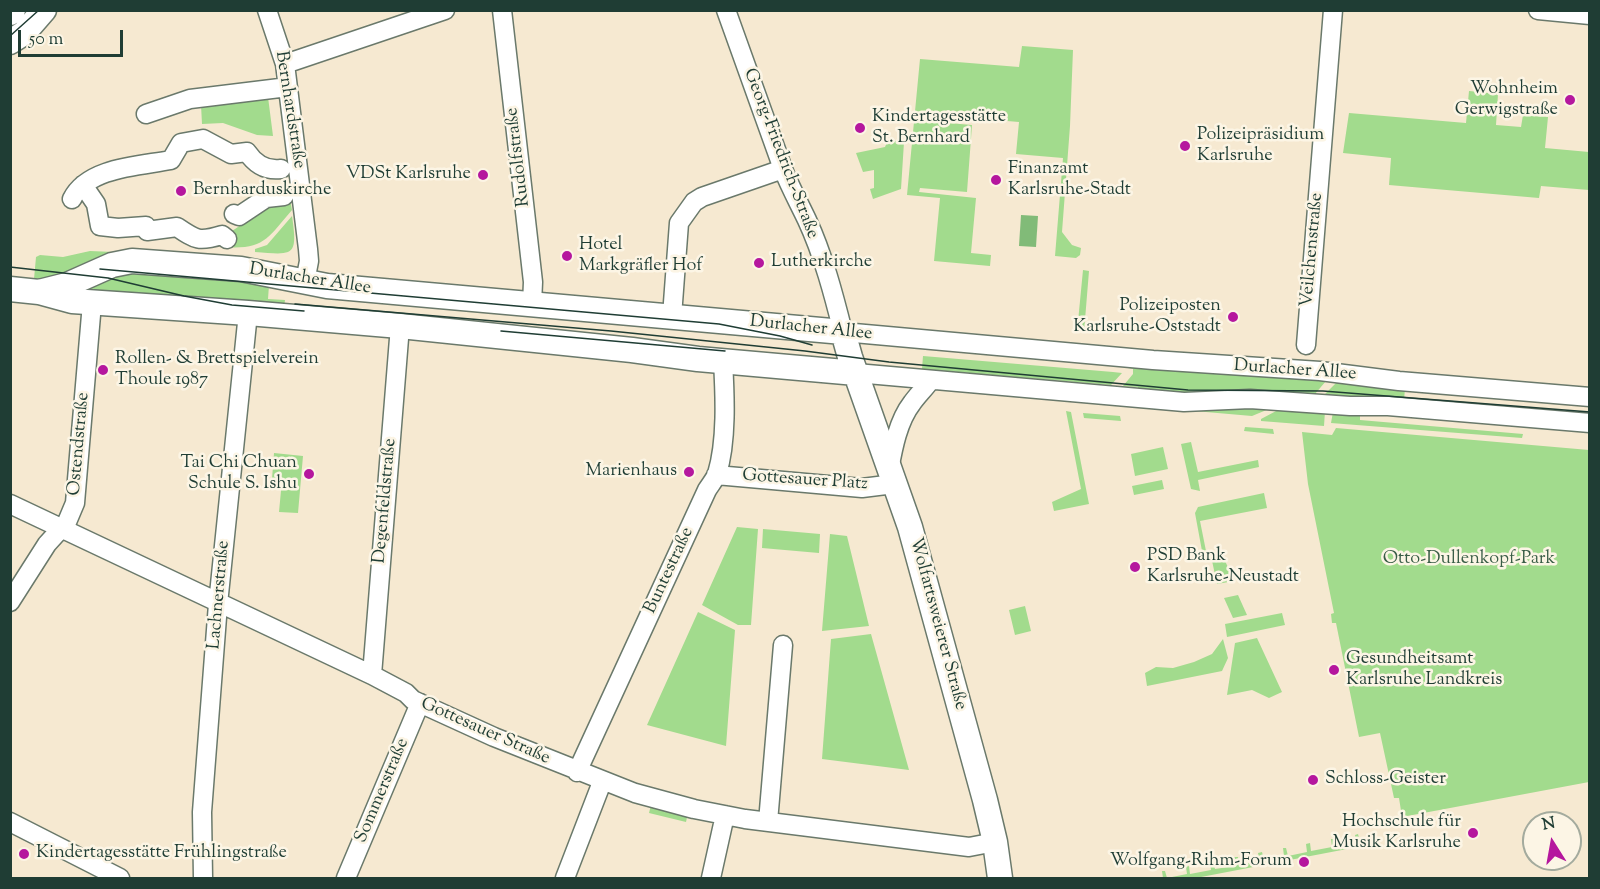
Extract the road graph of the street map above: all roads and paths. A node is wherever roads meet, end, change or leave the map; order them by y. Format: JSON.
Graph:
{"nodes":[{"id":1,"x":44,"y":10,"type":"edge"},
{"id":2,"x":267,"y":10,"type":"edge"},
{"id":3,"x":445,"y":10,"type":"edge"},
{"id":4,"x":502,"y":10,"type":"edge"},
{"id":5,"x":726,"y":10,"type":"edge"},
{"id":6,"x":1333,"y":10,"type":"edge"},
{"id":7,"x":1538,"y":10,"type":"edge"},
{"id":8,"x":1590,"y":15,"type":"edge"},
{"id":9,"x":10,"y":42,"type":"edge"},
{"id":10,"x":285,"y":64,"type":"junction"},
{"id":11,"x":288,"y":87,"type":"junction"},
{"id":12,"x":146,"y":114,"type":"dead end"},
{"id":13,"x":783,"y":169,"type":"junction"},
{"id":14,"x":237,"y":215,"type":"joint"},
{"id":15,"x":304,"y":282,"type":"junction"},
{"id":16,"x":10,"y":289,"type":"edge"},
{"id":17,"x":39,"y":292,"type":"junction"},
{"id":18,"x":92,"y":303,"type":"junction"},
{"id":19,"x":532,"y":303,"type":"junction"},
{"id":20,"x":248,"y":313,"type":"junction"},
{"id":21,"x":672,"y":316,"type":"junction"},
{"id":22,"x":400,"y":326,"type":"junction"},
{"id":23,"x":843,"y":332,"type":"junction"},
{"id":24,"x":1306,"y":345,"type":"dead end"},
{"id":25,"x":723,"y":362,"type":"junction"},
{"id":26,"x":856,"y":374,"type":"junction"},
{"id":27,"x":930,"y":381,"type":"junction"},
{"id":28,"x":1590,"y":397,"type":"edge"},
{"id":29,"x":1590,"y":423,"type":"edge"},
{"id":30,"x":716,"y":475,"type":"junction"},
{"id":31,"x":892,"y":477,"type":"junction"},
{"id":32,"x":10,"y":504,"type":"edge"},
{"id":33,"x":61,"y":529,"type":"junction"},
{"id":34,"x":10,"y":602,"type":"edge"},
{"id":35,"x":218,"y":604,"type":"junction"},
{"id":36,"x":783,"y":645,"type":"dead end"},
{"id":37,"x":372,"y":675,"type":"junction"},
{"id":38,"x":420,"y":703,"type":"junction"},
{"id":39,"x":577,"y":772,"type":"junction"},
{"id":40,"x":602,"y":782,"type":"junction"},
{"id":41,"x":725,"y":815,"type":"junction"},
{"id":42,"x":10,"y":822,"type":"edge"},
{"id":43,"x":768,"y":822,"type":"junction"},
{"id":44,"x":995,"y":842,"type":"junction"},
{"id":45,"x":120,"y":879,"type":"edge"},
{"id":46,"x":203,"y":879,"type":"edge"},
{"id":47,"x":346,"y":879,"type":"edge"},
{"id":48,"x":566,"y":879,"type":"edge"},
{"id":49,"x":711,"y":879,"type":"edge"},
{"id":50,"x":1000,"y":879,"type":"edge"}],
"edges":[{"from":1,"to":9,"type":"main road"},
{"from":2,"to":10,"type":"street","name":"Bernhardstraße"},
{"from":3,"to":10,"type":"street"},
{"from":4,"to":19,"type":"street","name":"Rudolfstraße"},
{"from":5,"to":13,"type":"street","name":"Georg-Friedrich-Straße"},
{"from":6,"to":24,"type":"street","name":"Veilchenstraße"},
{"from":7,"to":8,"type":"street"},
{"from":10,"to":11,"type":"street","name":"Bernhardstraße"},
{"from":11,"to":12,"type":"street"},
{"from":11,"to":15,"type":"street","name":"Bernhardstraße"},
{"from":13,"to":21,"type":"street"},
{"from":13,"to":23,"type":"street","name":"Georg-Friedrich-Straße"},
{"from":14,"to":14,"type":"street"},
{"from":15,"to":17,"type":"main road","name":"Durlacher Allee"},
{"from":15,"to":19,"type":"main road","name":"Durlacher Allee"},
{"from":16,"to":17,"type":"main road","name":"Durlacher Allee"},
{"from":17,"to":18,"type":"main road","name":"Durlacher Allee"},
{"from":18,"to":20,"type":"main road","name":"Durlacher Allee"},
{"from":18,"to":33,"type":"street","name":"Ostendstraße"},
{"from":19,"to":21,"type":"main road","name":"Durlacher Allee"},
{"from":20,"to":22,"type":"main road","name":"Durlacher Allee"},
{"from":20,"to":35,"type":"street","name":"Lachnerstraße"},
{"from":21,"to":23,"type":"main road","name":"Durlacher Allee"},
{"from":22,"to":25,"type":"main road","name":"Durlacher Allee"},
{"from":22,"to":37,"type":"street","name":"Degenfeldstraße"},
{"from":23,"to":26,"type":"main road","name":"Wolfartsweierer Straße"},
{"from":23,"to":28,"type":"street","name":"Durlacher Allee"},
{"from":25,"to":26,"type":"main road","name":"Durlacher Allee"},
{"from":25,"to":30,"type":"street","name":"Buntestraße"},
{"from":26,"to":27,"type":"street","name":"Durlacher Allee"},
{"from":26,"to":31,"type":"main road","name":"Wolfartsweierer Straße"},
{"from":27,"to":29,"type":"street","name":"Durlacher Allee"},
{"from":27,"to":31,"type":"street"},
{"from":30,"to":31,"type":"street","name":"Gottesauer Platz"},
{"from":30,"to":39,"type":"street","name":"Buntestraße"},
{"from":31,"to":44,"type":"main road","name":"Wolfartsweierer Straße"},
{"from":32,"to":33,"type":"street","name":"Gottesauer Straße"},
{"from":33,"to":34,"type":"street","name":"Ostendstraße"},
{"from":33,"to":35,"type":"street","name":"Gottesauer Straße"},
{"from":35,"to":37,"type":"street","name":"Gottesauer Straße"},
{"from":35,"to":46,"type":"street","name":"Lachnerstraße"},
{"from":36,"to":43,"type":"street"},
{"from":37,"to":38,"type":"street","name":"Gottesauer Straße"},
{"from":38,"to":39,"type":"street","name":"Gottesauer Straße"},
{"from":38,"to":47,"type":"street","name":"Sommerstraße"},
{"from":39,"to":40,"type":"street","name":"Gottesauer Straße"},
{"from":40,"to":41,"type":"street","name":"Gottesauer Straße"},
{"from":40,"to":48,"type":"street"},
{"from":41,"to":43,"type":"street","name":"Gottesauer Straße"},
{"from":41,"to":49,"type":"street"},
{"from":42,"to":45,"type":"street"},
{"from":43,"to":44,"type":"street","name":"Gottesauer Straße"},
{"from":44,"to":50,"type":"main road","name":"Wolfartsweierer Straße"}]}
